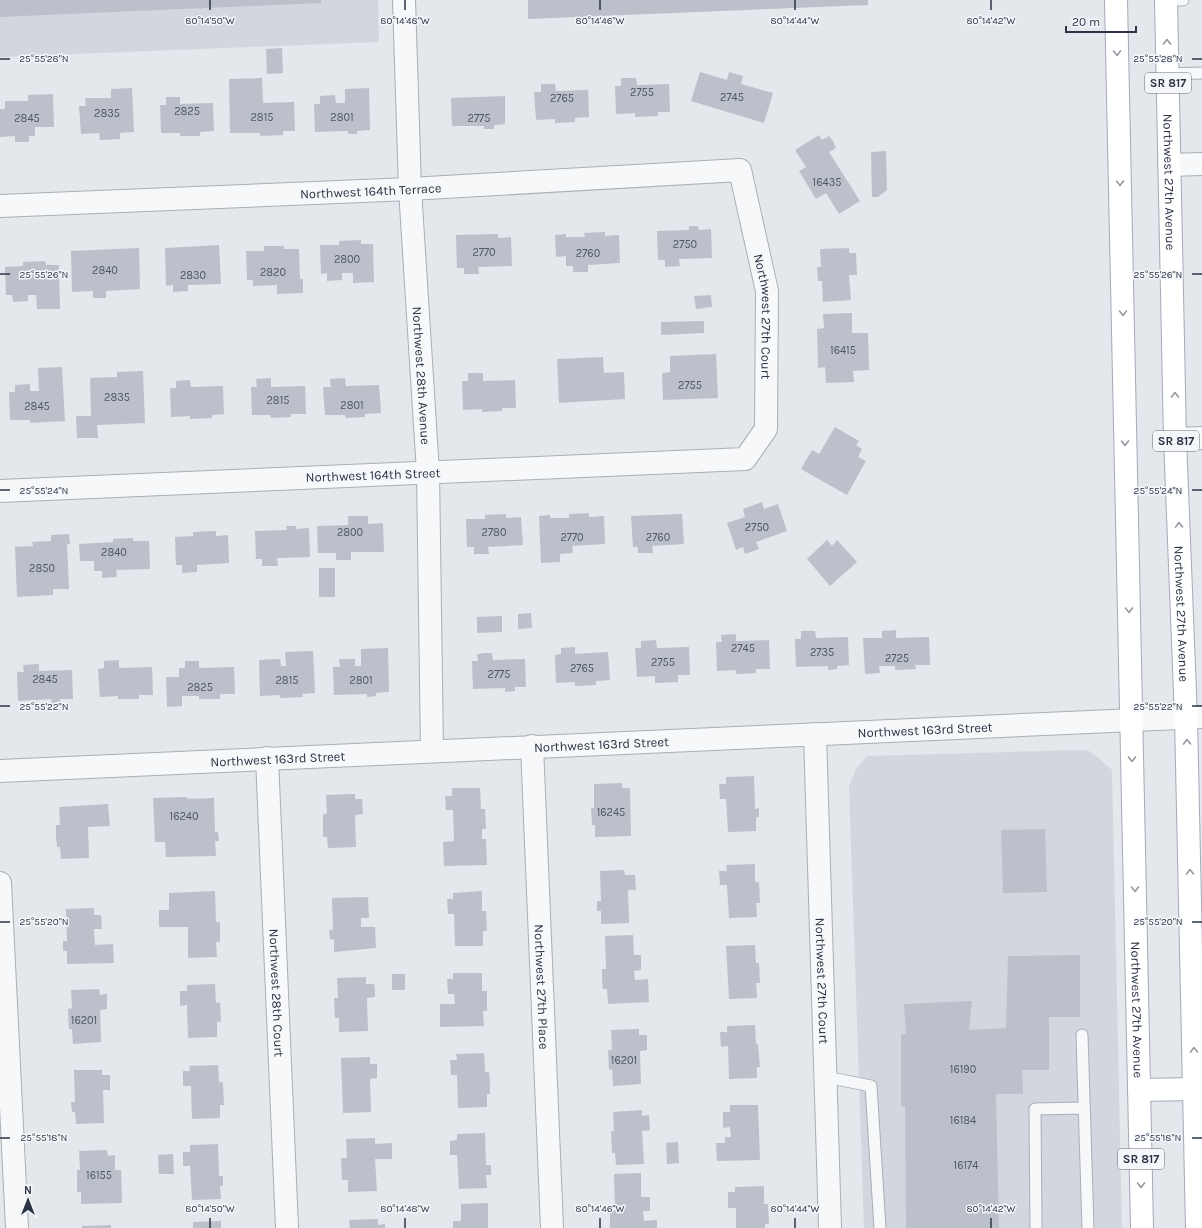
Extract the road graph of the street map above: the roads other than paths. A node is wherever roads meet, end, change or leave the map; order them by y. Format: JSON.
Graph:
{"nodes":[{"id":1,"x":404,"y":0,"type":"edge"},
{"id":2,"x":1116,"y":0,"type":"edge"},
{"id":3,"x":1166,"y":0,"type":"edge"},
{"id":4,"x":1183,"y":0,"type":"edge"},
{"id":5,"x":1202,"y":73,"type":"edge"},
{"id":6,"x":1167,"y":74,"type":"junction"},
{"id":7,"x":1202,"y":164,"type":"edge"},
{"id":8,"x":1170,"y":165,"type":"junction"},
{"id":9,"x":740,"y":170,"type":"joint"},
{"id":10,"x":410,"y":189,"type":"junction"},
{"id":11,"x":0,"y":206,"type":"edge"},
{"id":12,"x":1202,"y":438,"type":"edge"},
{"id":13,"x":1176,"y":439,"type":"junction"},
{"id":14,"x":745,"y":459,"type":"joint"},
{"id":15,"x":428,"y":472,"type":"junction"},
{"id":16,"x":0,"y":491,"type":"edge"},
{"id":17,"x":1194,"y":717,"type":"edge"},
{"id":18,"x":1131,"y":720,"type":"junction"},
{"id":19,"x":815,"y":734,"type":"junction"},
{"id":20,"x":532,"y":746,"type":"junction"},
{"id":21,"x":432,"y":751,"type":"junction"},
{"id":22,"x":267,"y":758,"type":"junction"},
{"id":23,"x":0,"y":771,"type":"edge"},
{"id":24,"x":0,"y":883,"type":"edge"},
{"id":25,"x":1082,"y":1035,"type":"dead end"},
{"id":26,"x":826,"y":1077,"type":"junction"},
{"id":27,"x":1194,"y":1089,"type":"junction"},
{"id":28,"x":1139,"y":1090,"type":"junction"},
{"id":29,"x":1084,"y":1108,"type":"junction"},
{"id":30,"x":17,"y":1228,"type":"edge"},
{"id":31,"x":286,"y":1228,"type":"edge"},
{"id":32,"x":552,"y":1228,"type":"edge"},
{"id":33,"x":830,"y":1228,"type":"edge"},
{"id":34,"x":880,"y":1228,"type":"edge"},
{"id":35,"x":1036,"y":1228,"type":"edge"},
{"id":36,"x":1088,"y":1228,"type":"edge"},
{"id":37,"x":1142,"y":1228,"type":"edge"},
{"id":38,"x":1197,"y":1228,"type":"edge"}],
"edges":[{"from":1,"to":10,"type":"street","name":"Northwest 28th Avenue"},
{"from":2,"to":18,"type":"main road","name":"Northwest 27th Avenue","number":"SR 817","one_way":true},
{"from":3,"to":4,"type":"lane"},
{"from":6,"to":3,"type":"main road","name":"Northwest 27th Avenue","number":"SR 817","one_way":true},
{"from":5,"to":6,"type":"lane"},
{"from":6,"to":8,"type":"main road","name":"Northwest 27th Avenue","number":"SR 817"},
{"from":7,"to":8,"type":"street"},
{"from":13,"to":8,"type":"main road","name":"Northwest 27th Avenue","number":"SR 817","one_way":true},
{"from":9,"to":10,"type":"street","name":"Northwest 164th Terrace"},
{"from":9,"to":14,"type":"street","name":"Northwest 27th Court"},
{"from":10,"to":11,"type":"street","name":"Northwest 164th Terrace"},
{"from":10,"to":15,"type":"street","name":"Northwest 28th Avenue"},
{"from":12,"to":13,"type":"street"},
{"from":17,"to":13,"type":"main road","name":"Northwest 27th Avenue","number":"SR 817","one_way":true},
{"from":14,"to":15,"type":"street","name":"Northwest 164th Street"},
{"from":15,"to":16,"type":"street","name":"Northwest 164th Street"},
{"from":15,"to":21,"type":"street","name":"Northwest 28th Avenue"},
{"from":17,"to":18,"type":"street","name":"Northwest 163rd Street"},
{"from":27,"to":17,"type":"main road","name":"Northwest 27th Avenue","number":"SR 817","one_way":true},
{"from":18,"to":19,"type":"street","name":"Northwest 163rd Street"},
{"from":18,"to":28,"type":"main road","name":"Northwest 27th Avenue","number":"SR 817","one_way":true},
{"from":19,"to":20,"type":"street","name":"Northwest 163rd Street"},
{"from":19,"to":26,"type":"street","name":"Northwest 27th Court"},
{"from":20,"to":21,"type":"street","name":"Northwest 163rd Street"},
{"from":20,"to":32,"type":"street","name":"Northwest 27th Place"},
{"from":21,"to":22,"type":"street","name":"Northwest 163rd Street"},
{"from":22,"to":23,"type":"street","name":"Northwest 163rd Street"},
{"from":22,"to":31,"type":"street","name":"Northwest 28th Court"},
{"from":24,"to":30,"type":"street"},
{"from":25,"to":29,"type":"lane"},
{"from":26,"to":33,"type":"street","name":"Northwest 27th Court"},
{"from":26,"to":34,"type":"lane"},
{"from":27,"to":28,"type":"main road"},
{"from":27,"to":38,"type":"main road","name":"Northwest 27th Avenue","number":"SR 817"},
{"from":28,"to":37,"type":"main road","name":"Northwest 27th Avenue","number":"SR 817","one_way":true},
{"from":29,"to":35,"type":"lane"},
{"from":29,"to":36,"type":"lane"}]}
